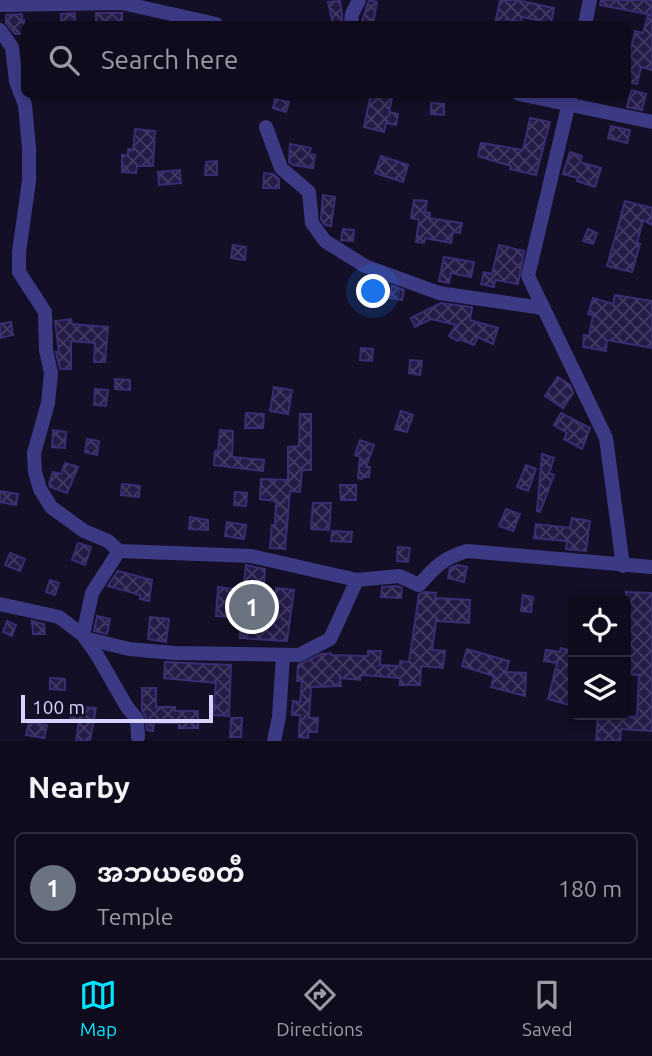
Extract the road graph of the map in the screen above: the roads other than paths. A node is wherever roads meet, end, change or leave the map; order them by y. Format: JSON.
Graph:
{"nodes":[{"id":1,"x":359,"y":0,"type":"edge"},
{"id":2,"x":590,"y":0,"type":"edge"},
{"id":3,"x":0,"y":5,"type":"edge"},
{"id":4,"x":203,"y":21,"type":"edge"},
{"id":5,"x":351,"y":21,"type":"edge"},
{"id":6,"x":586,"y":21,"type":"edge"},
{"id":7,"x":0,"y":30,"type":"edge"},
{"id":8,"x":21,"y":94,"type":"edge"},
{"id":9,"x":22,"y":98,"type":"edge"},
{"id":10,"x":570,"y":100,"type":"edge"},
{"id":11,"x":652,"y":122,"type":"edge"},
{"id":12,"x":266,"y":127,"type":"dead end"},
{"id":13,"x":543,"y":308,"type":"junction"},
{"id":14,"x":119,"y":551,"type":"junction"},
{"id":15,"x":623,"y":566,"type":"junction"},
{"id":16,"x":652,"y":567,"type":"edge"},
{"id":17,"x":357,"y":580,"type":"junction"},
{"id":18,"x":0,"y":604,"type":"edge"},
{"id":19,"x":83,"y":635,"type":"junction"},
{"id":20,"x":283,"y":655,"type":"junction"},
{"id":21,"x":138,"y":737,"type":"dead end"},
{"id":22,"x":274,"y":741,"type":"edge"}],
"edges":[{"from":1,"to":5,"type":"street"},
{"from":2,"to":6,"type":"street"},
{"from":3,"to":4,"type":"street"},
{"from":7,"to":8,"type":"street"},
{"from":9,"to":14,"type":"street"},
{"from":10,"to":11,"type":"street"},
{"from":10,"to":13,"type":"street"},
{"from":12,"to":13,"type":"street"},
{"from":13,"to":15,"type":"street"},
{"from":14,"to":17,"type":"street"},
{"from":14,"to":19,"type":"street"},
{"from":15,"to":16,"type":"street"},
{"from":15,"to":17,"type":"street"},
{"from":17,"to":20,"type":"street"},
{"from":18,"to":19,"type":"street"},
{"from":19,"to":20,"type":"street"},
{"from":19,"to":21,"type":"street"},
{"from":20,"to":22,"type":"street"}]}
